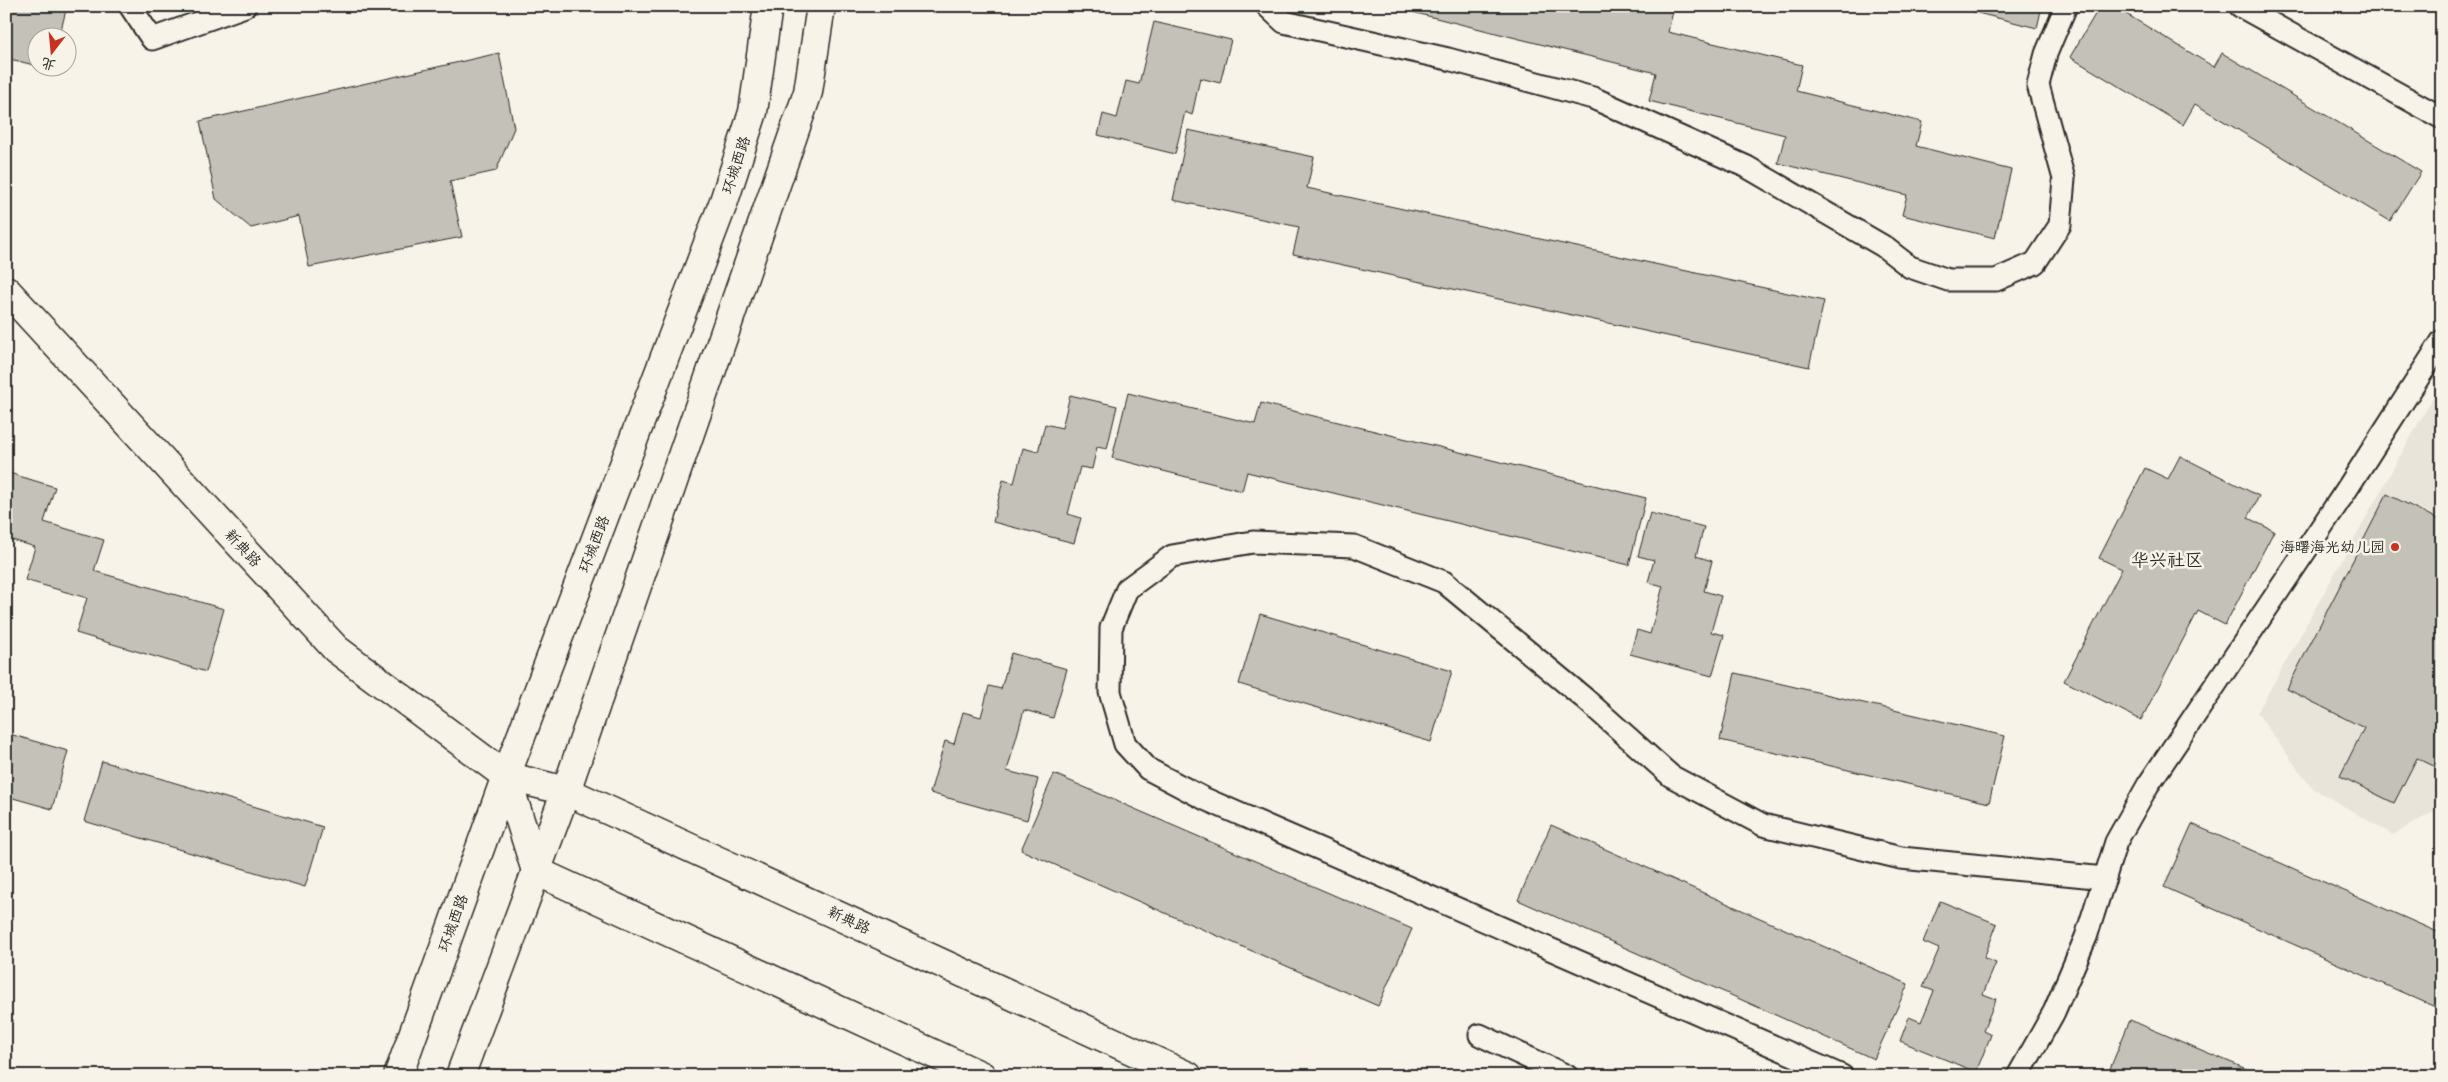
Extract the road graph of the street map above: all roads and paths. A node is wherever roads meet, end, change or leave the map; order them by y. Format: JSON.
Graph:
{"nodes":[{"id":1,"x":130,"y":6,"type":"edge"},
{"id":2,"x":245,"y":6,"type":"edge"},
{"id":3,"x":768,"y":6,"type":"edge"},
{"id":4,"x":821,"y":6,"type":"edge"},
{"id":5,"x":1267,"y":6,"type":"edge"},
{"id":6,"x":2066,"y":6,"type":"edge"},
{"id":7,"x":2240,"y":6,"type":"edge"},
{"id":8,"x":2442,"y":118,"type":"edge"},
{"id":9,"x":6,"y":290,"type":"edge"},
{"id":10,"x":2442,"y":341,"type":"edge"},
{"id":11,"x":506,"y":776,"type":"junction"},
{"id":12,"x":566,"y":791,"type":"junction"},
{"id":13,"x":536,"y":871,"type":"junction"},
{"id":14,"x":2105,"y":878,"type":"junction"},
{"id":15,"x":1480,"y":1036,"type":"dead end"},
{"id":16,"x":398,"y":1076,"type":"edge"},
{"id":17,"x":460,"y":1076,"type":"edge"},
{"id":18,"x":982,"y":1076,"type":"edge"},
{"id":19,"x":1188,"y":1076,"type":"edge"},
{"id":20,"x":1567,"y":1076,"type":"edge"},
{"id":21,"x":1842,"y":1076,"type":"edge"},
{"id":22,"x":2018,"y":1076,"type":"edge"}],
"edges":[{"from":1,"to":2,"type":"lane"},
{"from":3,"to":11,"type":"main road","name":"环城西路"},
{"from":4,"to":12,"type":"main road"},
{"from":5,"to":6,"type":"lane"},
{"from":7,"to":8,"type":"lane"},
{"from":9,"to":11,"type":"main road","name":"新典路"},
{"from":10,"to":14,"type":"lane"},
{"from":11,"to":12,"type":"main road","name":"新典路"},
{"from":11,"to":13,"type":"main road"},
{"from":11,"to":16,"type":"main road","name":"环城西路"},
{"from":12,"to":13,"type":"main road"},
{"from":12,"to":19,"type":"main road","name":"新典路"},
{"from":13,"to":17,"type":"main road"},
{"from":13,"to":18,"type":"main road"},
{"from":14,"to":21,"type":"lane"},
{"from":14,"to":22,"type":"lane"},
{"from":15,"to":20,"type":"lane"}]}
